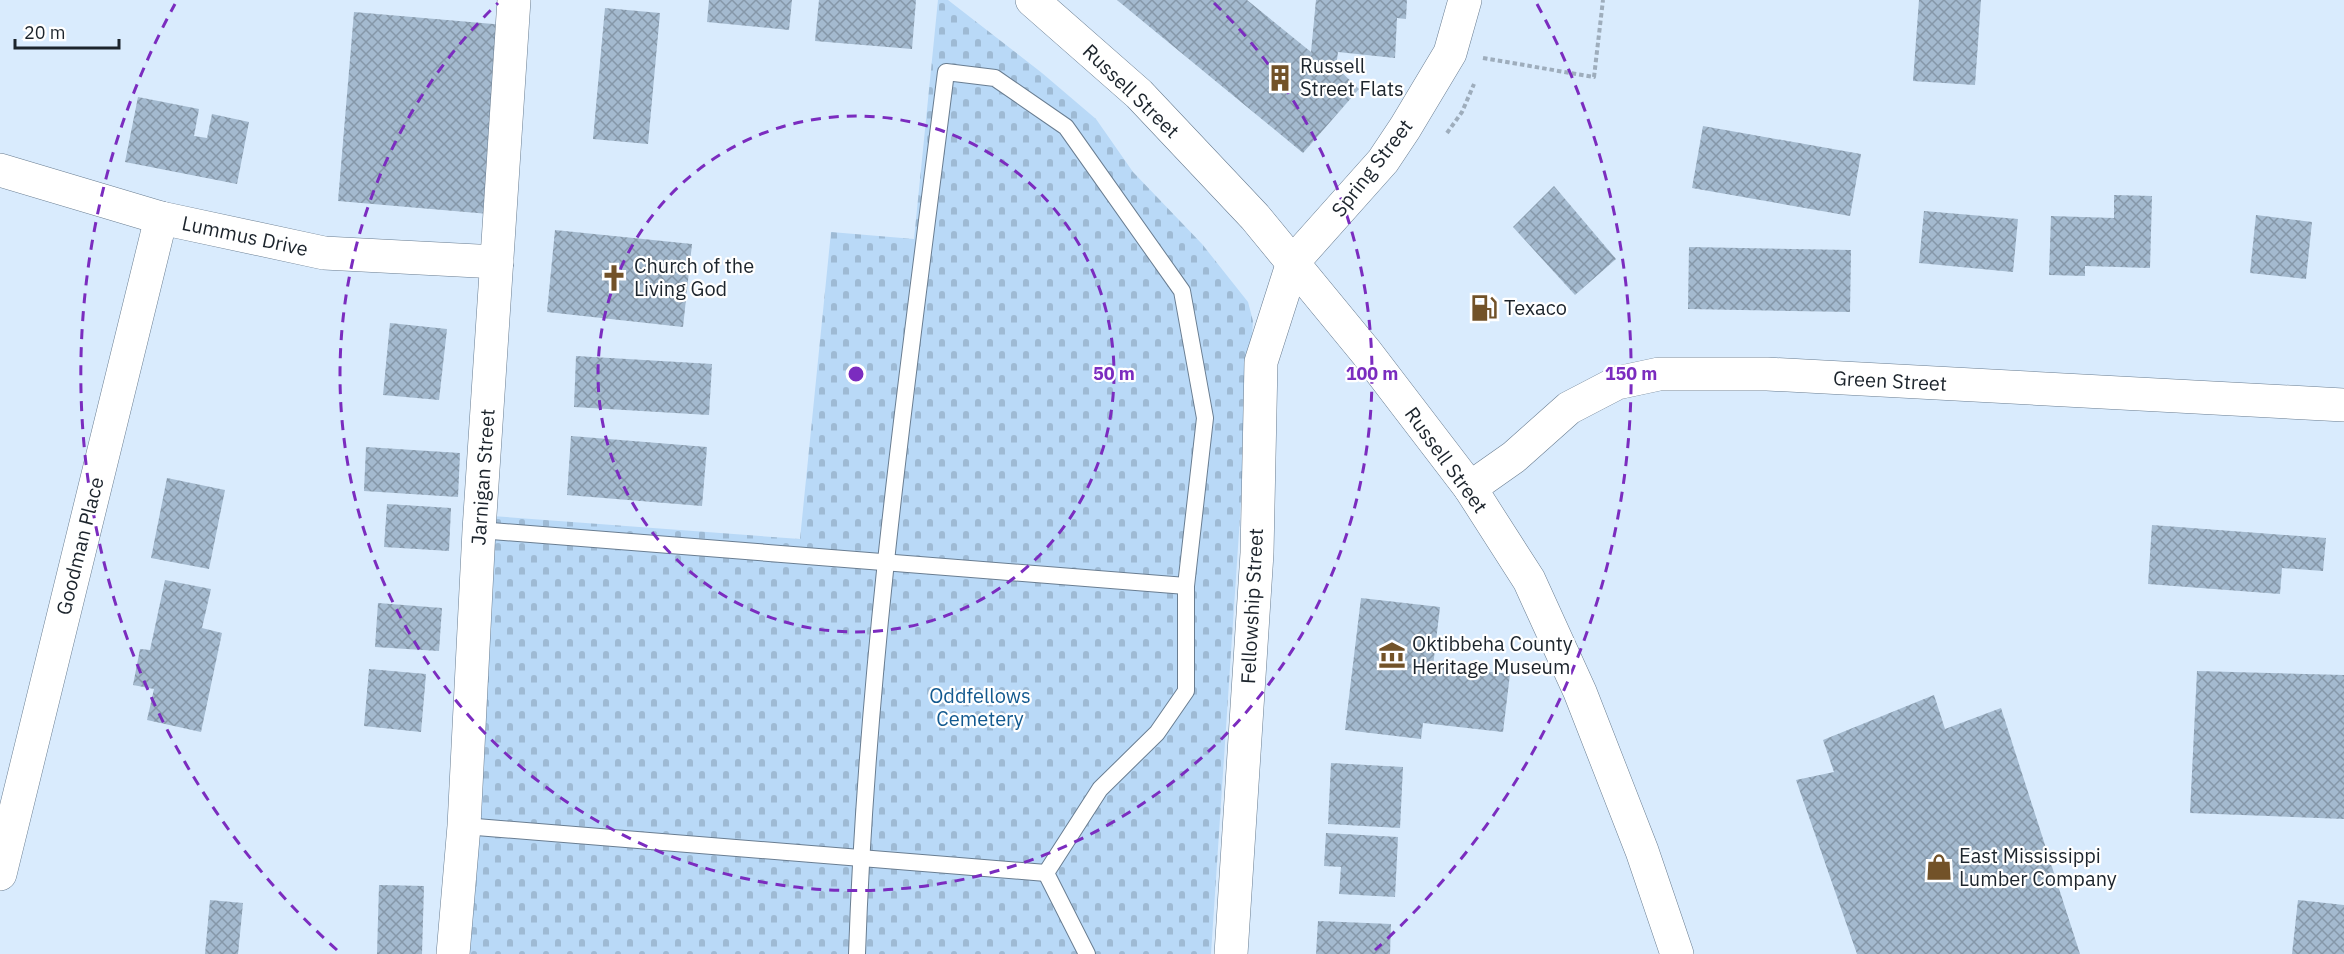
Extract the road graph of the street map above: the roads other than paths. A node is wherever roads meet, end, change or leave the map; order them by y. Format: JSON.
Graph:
{"nodes":[{"id":1,"x":514,"y":0,"type":"edge"},
{"id":2,"x":1032,"y":0,"type":"edge"},
{"id":3,"x":1465,"y":0,"type":"edge"},
{"id":4,"x":0,"y":170,"type":"edge"},
{"id":5,"x":161,"y":218,"type":"junction"},
{"id":6,"x":497,"y":262,"type":"junction"},
{"id":7,"x":1293,"y":262,"type":"junction"},
{"id":8,"x":2344,"y":405,"type":"edge"},
{"id":9,"x":1470,"y":488,"type":"junction"},
{"id":10,"x":479,"y":530,"type":"junction"},
{"id":11,"x":885,"y":563,"type":"junction"},
{"id":12,"x":1186,"y":586,"type":"junction"},
{"id":13,"x":464,"y":826,"type":"junction"},
{"id":14,"x":860,"y":858,"type":"junction"},
{"id":15,"x":1046,"y":873,"type":"junction"},
{"id":16,"x":0,"y":874,"type":"edge"},
{"id":17,"x":453,"y":954,"type":"edge"},
{"id":18,"x":857,"y":954,"type":"edge"},
{"id":19,"x":1087,"y":954,"type":"edge"},
{"id":20,"x":1231,"y":954,"type":"edge"},
{"id":21,"x":1677,"y":954,"type":"edge"}],
"edges":[{"from":1,"to":6,"type":"street","name":"Jarnigan Street"},
{"from":2,"to":7,"type":"street","name":"Russell Street"},
{"from":3,"to":7,"type":"street","name":"Spring Street"},
{"from":4,"to":5,"type":"street","name":"Lummus Drive"},
{"from":5,"to":6,"type":"street","name":"Lummus Drive"},
{"from":5,"to":16,"type":"street","name":"Goodman Place"},
{"from":6,"to":10,"type":"street","name":"Jarnigan Street"},
{"from":7,"to":9,"type":"street","name":"Russell Street"},
{"from":7,"to":20,"type":"street","name":"Fellowship Street"},
{"from":8,"to":9,"type":"street","name":"Green Street"},
{"from":9,"to":21,"type":"street","name":"Russell Street"},
{"from":10,"to":11,"type":"lane"},
{"from":10,"to":13,"type":"street","name":"Jarnigan Street"},
{"from":11,"to":12,"type":"lane"},
{"from":11,"to":12,"type":"lane"},
{"from":11,"to":14,"type":"lane"},
{"from":12,"to":15,"type":"lane"},
{"from":13,"to":14,"type":"lane"},
{"from":13,"to":17,"type":"street","name":"Jarnigan Street"},
{"from":14,"to":15,"type":"lane"},
{"from":14,"to":18,"type":"lane"},
{"from":15,"to":19,"type":"lane"}]}
